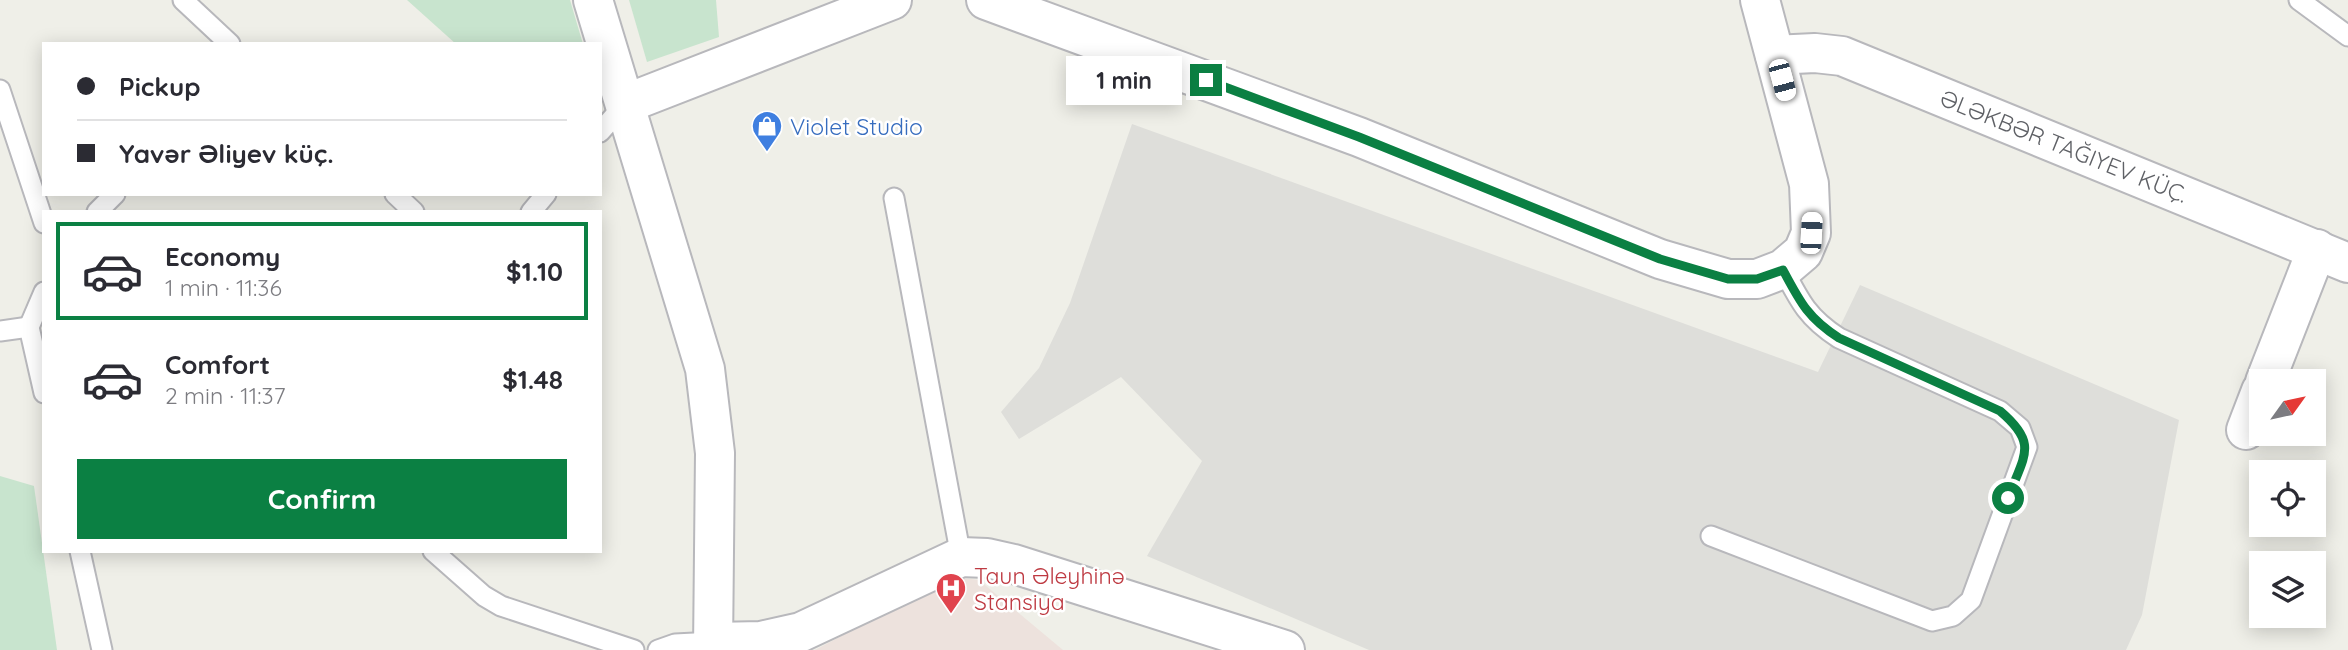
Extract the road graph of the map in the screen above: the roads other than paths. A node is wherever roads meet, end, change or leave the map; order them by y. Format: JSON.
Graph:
{"nodes":[{"id":1,"x":183,"y":0,"type":"edge"},
{"id":2,"x":593,"y":0,"type":"edge"},
{"id":3,"x":892,"y":0,"type":"edge"},
{"id":4,"x":986,"y":0,"type":"edge"},
{"id":5,"x":1760,"y":0,"type":"edge"},
{"id":6,"x":2299,"y":0,"type":"edge"},
{"id":7,"x":2348,"y":36,"type":"edge"},
{"id":8,"x":228,"y":42,"type":"edge"},
{"id":9,"x":1775,"y":55,"type":"junction"},
{"id":10,"x":0,"y":90,"type":"edge"},
{"id":11,"x":625,"y":104,"type":"junction"},
{"id":12,"x":602,"y":130,"type":"edge"},
{"id":13,"x":113,"y":196,"type":"edge"},
{"id":14,"x":397,"y":196,"type":"edge"},
{"id":15,"x":544,"y":196,"type":"edge"},
{"id":16,"x":894,"y":198,"type":"dead end"},
{"id":17,"x":99,"y":210,"type":"edge"},
{"id":18,"x":412,"y":210,"type":"edge"},
{"id":19,"x":533,"y":210,"type":"edge"},
{"id":20,"x":42,"y":217,"type":"edge"},
{"id":21,"x":2332,"y":256,"type":"edge"},
{"id":22,"x":1783,"y":270,"type":"junction"},
{"id":23,"x":42,"y":297,"type":"edge"},
{"id":24,"x":29,"y":327,"type":"junction"},
{"id":25,"x":0,"y":331,"type":"edge"},
{"id":26,"x":2272,"y":369,"type":"edge"},
{"id":27,"x":42,"y":384,"type":"edge"},
{"id":28,"x":2249,"y":422,"type":"edge"},
{"id":29,"x":2246,"y":430,"type":"dead end"},
{"id":30,"x":1711,"y":536,"type":"dead end"},
{"id":31,"x":80,"y":553,"type":"edge"},
{"id":32,"x":435,"y":553,"type":"edge"},
{"id":33,"x":961,"y":557,"type":"junction"},
{"id":34,"x":713,"y":646,"type":"edge"},
{"id":35,"x":102,"y":650,"type":"edge"},
{"id":36,"x":634,"y":650,"type":"edge"},
{"id":37,"x":658,"y":650,"type":"edge"},
{"id":38,"x":1285,"y":650,"type":"edge"}],
"edges":[{"from":1,"to":8,"type":"lane"},
{"from":2,"to":11,"type":"street"},
{"from":3,"to":11,"type":"street"},
{"from":4,"to":22,"type":"street"},
{"from":5,"to":9,"type":"street"},
{"from":6,"to":7,"type":"lane"},
{"from":9,"to":21,"type":"street"},
{"from":9,"to":22,"type":"street"},
{"from":10,"to":20,"type":"lane"},
{"from":11,"to":12,"type":"lane"},
{"from":11,"to":34,"type":"street"},
{"from":13,"to":17,"type":"lane"},
{"from":14,"to":18,"type":"lane"},
{"from":15,"to":19,"type":"lane"},
{"from":16,"to":33,"type":"lane"},
{"from":21,"to":26,"type":"street"},
{"from":22,"to":30,"type":"lane"},
{"from":23,"to":24,"type":"lane"},
{"from":24,"to":25,"type":"lane"},
{"from":24,"to":27,"type":"lane"},
{"from":28,"to":29,"type":"street"},
{"from":31,"to":35,"type":"lane"},
{"from":32,"to":36,"type":"lane"},
{"from":33,"to":34,"type":"street"},
{"from":33,"to":38,"type":"street"},
{"from":34,"to":37,"type":"lane"}]}
